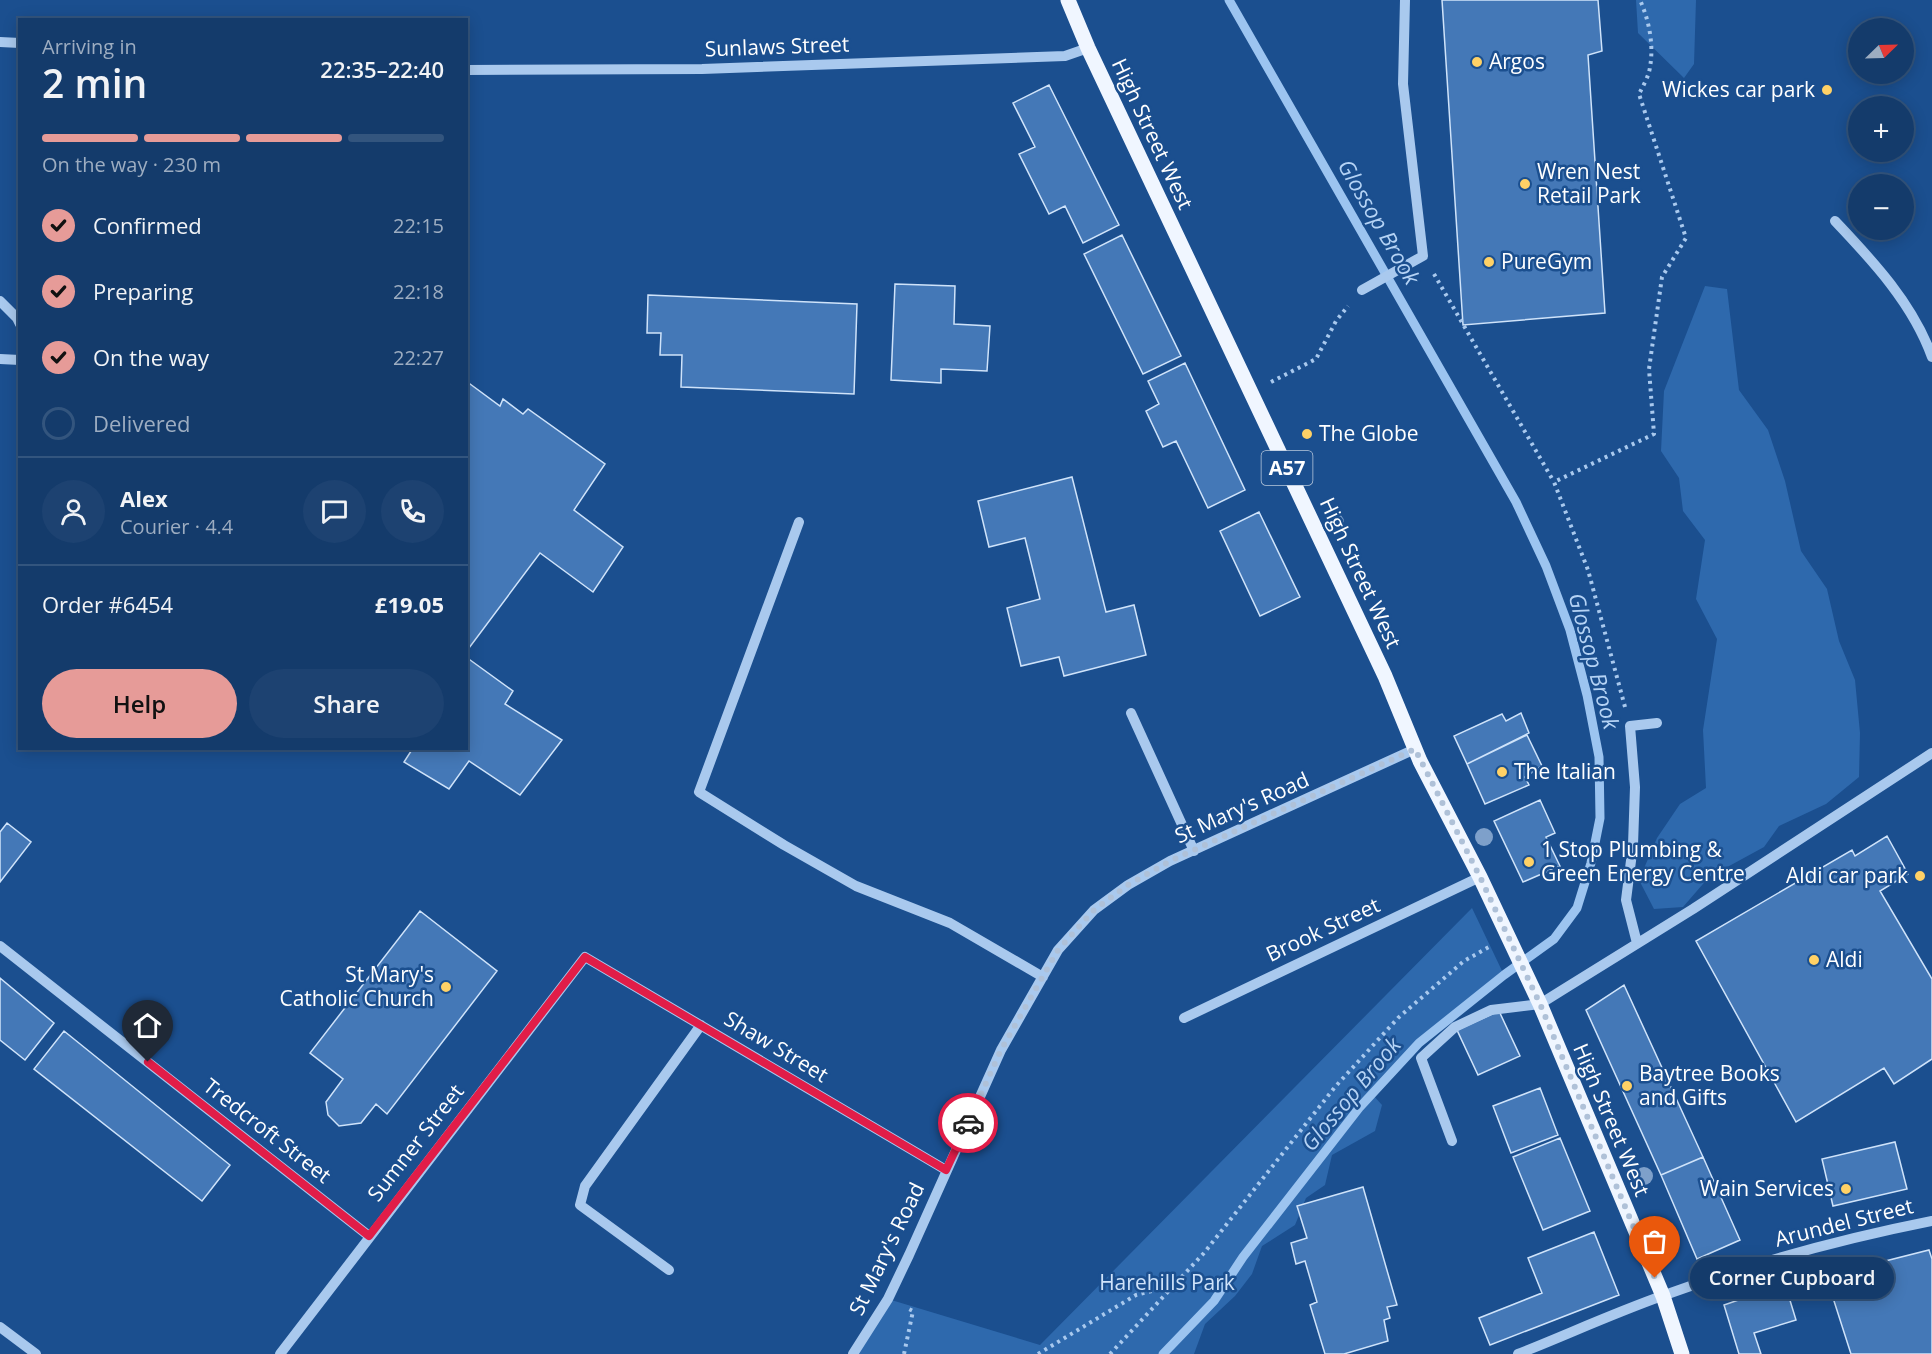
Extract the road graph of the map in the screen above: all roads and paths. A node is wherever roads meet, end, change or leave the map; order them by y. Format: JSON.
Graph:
{"nodes":[{"id":1,"x":1068,"y":0,"type":"edge"},
{"id":2,"x":1405,"y":0,"type":"edge"},
{"id":3,"x":1640,"y":0,"type":"edge"},
{"id":4,"x":0,"y":42,"type":"edge"},
{"id":5,"x":18,"y":43,"type":"edge"},
{"id":6,"x":1088,"y":48,"type":"junction"},
{"id":7,"x":468,"y":70,"type":"edge"},
{"id":8,"x":1835,"y":221,"type":"dead end"},
{"id":9,"x":1423,"y":256,"type":"junction"},
{"id":10,"x":1362,"y":290,"type":"joint"},
{"id":11,"x":0,"y":301,"type":"edge"},
{"id":12,"x":18,"y":320,"type":"edge"},
{"id":13,"x":1932,"y":357,"type":"edge"},
{"id":14,"x":0,"y":359,"type":"edge"},
{"id":15,"x":18,"y":360,"type":"edge"},
{"id":16,"x":1252,"y":392,"type":"junction"},
{"id":17,"x":1554,"y":482,"type":"junction"},
{"id":18,"x":799,"y":522,"type":"dead end"},
{"id":19,"x":1131,"y":713,"type":"dead end"},
{"id":20,"x":1657,"y":723,"type":"dead end"},
{"id":21,"x":1630,"y":726,"type":"junction"},
{"id":22,"x":1415,"y":749,"type":"junction"},
{"id":23,"x":1932,"y":753,"type":"edge"},
{"id":24,"x":1194,"y":851,"type":"junction"},
{"id":25,"x":1480,"y":877,"type":"junction"},
{"id":26,"x":1508,"y":936,"type":"junction"},
{"id":27,"x":1637,"y":943,"type":"junction"},
{"id":28,"x":0,"y":945,"type":"edge"},
{"id":29,"x":585,"y":957,"type":"joint"},
{"id":30,"x":1043,"y":977,"type":"junction"},
{"id":31,"x":1540,"y":1004,"type":"junction"},
{"id":32,"x":1184,"y":1018,"type":"dead end"},
{"id":33,"x":701,"y":1025,"type":"junction"},
{"id":34,"x":1452,"y":1141,"type":"dead end"},
{"id":35,"x":946,"y":1170,"type":"junction"},
{"id":36,"x":1932,"y":1221,"type":"edge"},
{"id":37,"x":369,"y":1236,"type":"junction"},
{"id":38,"x":669,"y":1270,"type":"dead end"},
{"id":39,"x":1172,"y":1286,"type":"junction"},
{"id":40,"x":1663,"y":1296,"type":"junction"},
{"id":41,"x":888,"y":1299,"type":"junction"},
{"id":42,"x":0,"y":1327,"type":"edge"},
{"id":43,"x":36,"y":1354,"type":"edge"},
{"id":44,"x":280,"y":1354,"type":"edge"},
{"id":45,"x":853,"y":1354,"type":"edge"},
{"id":46,"x":904,"y":1354,"type":"edge"},
{"id":47,"x":1038,"y":1354,"type":"edge"},
{"id":48,"x":1110,"y":1354,"type":"edge"},
{"id":49,"x":1518,"y":1354,"type":"edge"},
{"id":50,"x":1682,"y":1354,"type":"edge"}],
"edges":[{"from":1,"to":6,"type":"main road","name":"High Street West","number":"A57"},
{"from":2,"to":9,"type":"street"},
{"from":3,"to":17,"type":"path"},
{"from":4,"to":5,"type":"street"},
{"from":6,"to":7,"type":"street","name":"Sunlaws Street"},
{"from":6,"to":16,"type":"main road","name":"High Street West","number":"A57"},
{"from":8,"to":13,"type":"street"},
{"from":9,"to":10,"type":"street"},
{"from":9,"to":17,"type":"path"},
{"from":10,"to":16,"type":"path"},
{"from":11,"to":12,"type":"street"},
{"from":14,"to":15,"type":"street"},
{"from":16,"to":22,"type":"main road","name":"High Street West","number":"A57"},
{"from":17,"to":21,"type":"path"},
{"from":18,"to":30,"type":"street"},
{"from":19,"to":24,"type":"street"},
{"from":20,"to":21,"type":"street"},
{"from":21,"to":27,"type":"street"},
{"from":22,"to":24,"type":"street","name":"St Mary's Road"},
{"from":22,"to":25,"type":"main road","name":"High Street West","number":"A57"},
{"from":23,"to":27,"type":"street"},
{"from":24,"to":30,"type":"street","name":"St Mary's Road"},
{"from":25,"to":26,"type":"main road","name":"High Street West","number":"A57"},
{"from":25,"to":32,"type":"street","name":"Brook Street"},
{"from":26,"to":31,"type":"main road","number":"A57"},
{"from":26,"to":39,"type":"path"},
{"from":27,"to":31,"type":"street"},
{"from":28,"to":37,"type":"street","name":"Tredcroft Street"},
{"from":29,"to":33,"type":"street","name":"Shaw Street"},
{"from":29,"to":37,"type":"street","name":"Sumner Street"},
{"from":30,"to":35,"type":"street","name":"St Mary's Road"},
{"from":31,"to":34,"type":"street"},
{"from":31,"to":40,"type":"main road","name":"High Street West","number":"A57"},
{"from":33,"to":35,"type":"street","name":"Shaw Street"},
{"from":33,"to":38,"type":"street"},
{"from":35,"to":41,"type":"street","name":"St Mary's Road"},
{"from":36,"to":40,"type":"street","name":"Arundel Street"},
{"from":37,"to":44,"type":"street","name":"Sumner Street"},
{"from":39,"to":47,"type":"path"},
{"from":39,"to":48,"type":"path"},
{"from":40,"to":49,"type":"street","name":"Arundel Street"},
{"from":40,"to":50,"type":"main road","name":"High Street West","number":"A57"},
{"from":41,"to":45,"type":"street","name":"St Mary's Road"},
{"from":41,"to":46,"type":"path"},
{"from":42,"to":43,"type":"street"}]}
